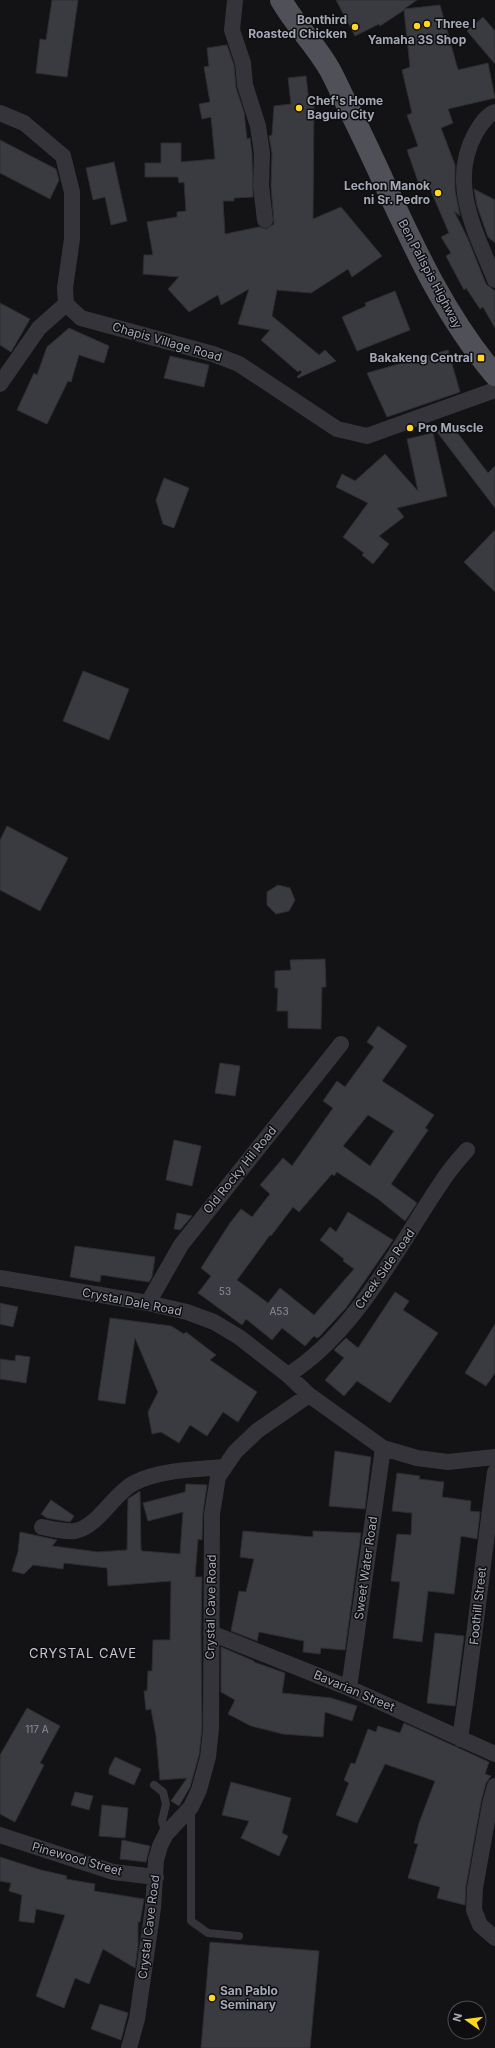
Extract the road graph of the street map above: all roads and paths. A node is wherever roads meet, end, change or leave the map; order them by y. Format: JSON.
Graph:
{"nodes":[{"id":1,"x":235,"y":0,"type":"edge"},
{"id":2,"x":281,"y":0,"type":"edge"},
{"id":3,"x":495,"y":112,"type":"edge"},
{"id":4,"x":0,"y":114,"type":"edge"},
{"id":5,"x":265,"y":220,"type":"dead end"},
{"id":6,"x":495,"y":280,"type":"edge"},
{"id":7,"x":66,"y":304,"type":"junction"},
{"id":8,"x":495,"y":375,"type":"edge"},
{"id":9,"x":0,"y":384,"type":"edge"},
{"id":10,"x":495,"y":390,"type":"edge"},
{"id":11,"x":341,"y":1044,"type":"dead end"},
{"id":12,"x":467,"y":1150,"type":"dead end"},
{"id":13,"x":0,"y":1278,"type":"edge"},
{"id":14,"x":148,"y":1303,"type":"junction"},
{"id":15,"x":288,"y":1375,"type":"junction"},
{"id":16,"x":309,"y":1395,"type":"junction"},
{"id":17,"x":383,"y":1448,"type":"junction"},
{"id":18,"x":495,"y":1457,"type":"edge"},
{"id":19,"x":224,"y":1466,"type":"junction"},
{"id":20,"x":495,"y":1472,"type":"edge"},
{"id":21,"x":42,"y":1527,"type":"dead end"},
{"id":22,"x":211,"y":1633,"type":"junction"},
{"id":23,"x":349,"y":1688,"type":"junction"},
{"id":24,"x":460,"y":1739,"type":"junction"},
{"id":25,"x":495,"y":1754,"type":"edge"},
{"id":26,"x":154,"y":1785,"type":"dead end"},
{"id":27,"x":495,"y":1786,"type":"edge"},
{"id":28,"x":191,"y":1807,"type":"junction"},
{"id":29,"x":166,"y":1834,"type":"junction"},
{"id":30,"x":0,"y":1835,"type":"edge"},
{"id":31,"x":156,"y":1877,"type":"junction"},
{"id":32,"x":239,"y":1936,"type":"dead end"},
{"id":33,"x":495,"y":1938,"type":"edge"},
{"id":34,"x":129,"y":2048,"type":"edge"}],
"edges":[{"from":1,"to":5,"type":"street"},
{"from":2,"to":8,"type":"main road","name":"Ben Palispis Highway"},
{"from":3,"to":6,"type":"street"},
{"from":4,"to":7,"type":"street"},
{"from":7,"to":9,"type":"street"},
{"from":7,"to":10,"type":"street","name":"Chapis Village Road"},
{"from":11,"to":14,"type":"street","name":"Old Rocky Hil Road"},
{"from":12,"to":15,"type":"street","name":"Creek Side Road"},
{"from":13,"to":14,"type":"street","name":"Crystal Dale Road"},
{"from":14,"to":15,"type":"street","name":"Crystal Dale Road"},
{"from":15,"to":16,"type":"street","name":"Crystal Dale Road"},
{"from":16,"to":17,"type":"street"},
{"from":16,"to":19,"type":"street","name":"Crystal Cave Road"},
{"from":17,"to":18,"type":"street"},
{"from":17,"to":23,"type":"street","name":"Sweet Water Road"},
{"from":19,"to":21,"type":"street"},
{"from":19,"to":22,"type":"street","name":"Crystal Cave Road"},
{"from":20,"to":24,"type":"street","name":"Foothill Street"},
{"from":22,"to":23,"type":"street","name":"Bavarian Street"},
{"from":22,"to":28,"type":"street","name":"Crystal Cave Road"},
{"from":23,"to":24,"type":"street","name":"Bavarian Street"},
{"from":24,"to":25,"type":"street","name":"Bavarian Street"},
{"from":26,"to":29,"type":"lane"},
{"from":27,"to":33,"type":"street"},
{"from":28,"to":29,"type":"street","name":"Crystal Cave Road"},
{"from":28,"to":32,"type":"lane"},
{"from":29,"to":31,"type":"street","name":"Crystal Cave Road"},
{"from":30,"to":31,"type":"street","name":"Pinewood Street"},
{"from":31,"to":34,"type":"street","name":"Crystal Cave Road"}]}
